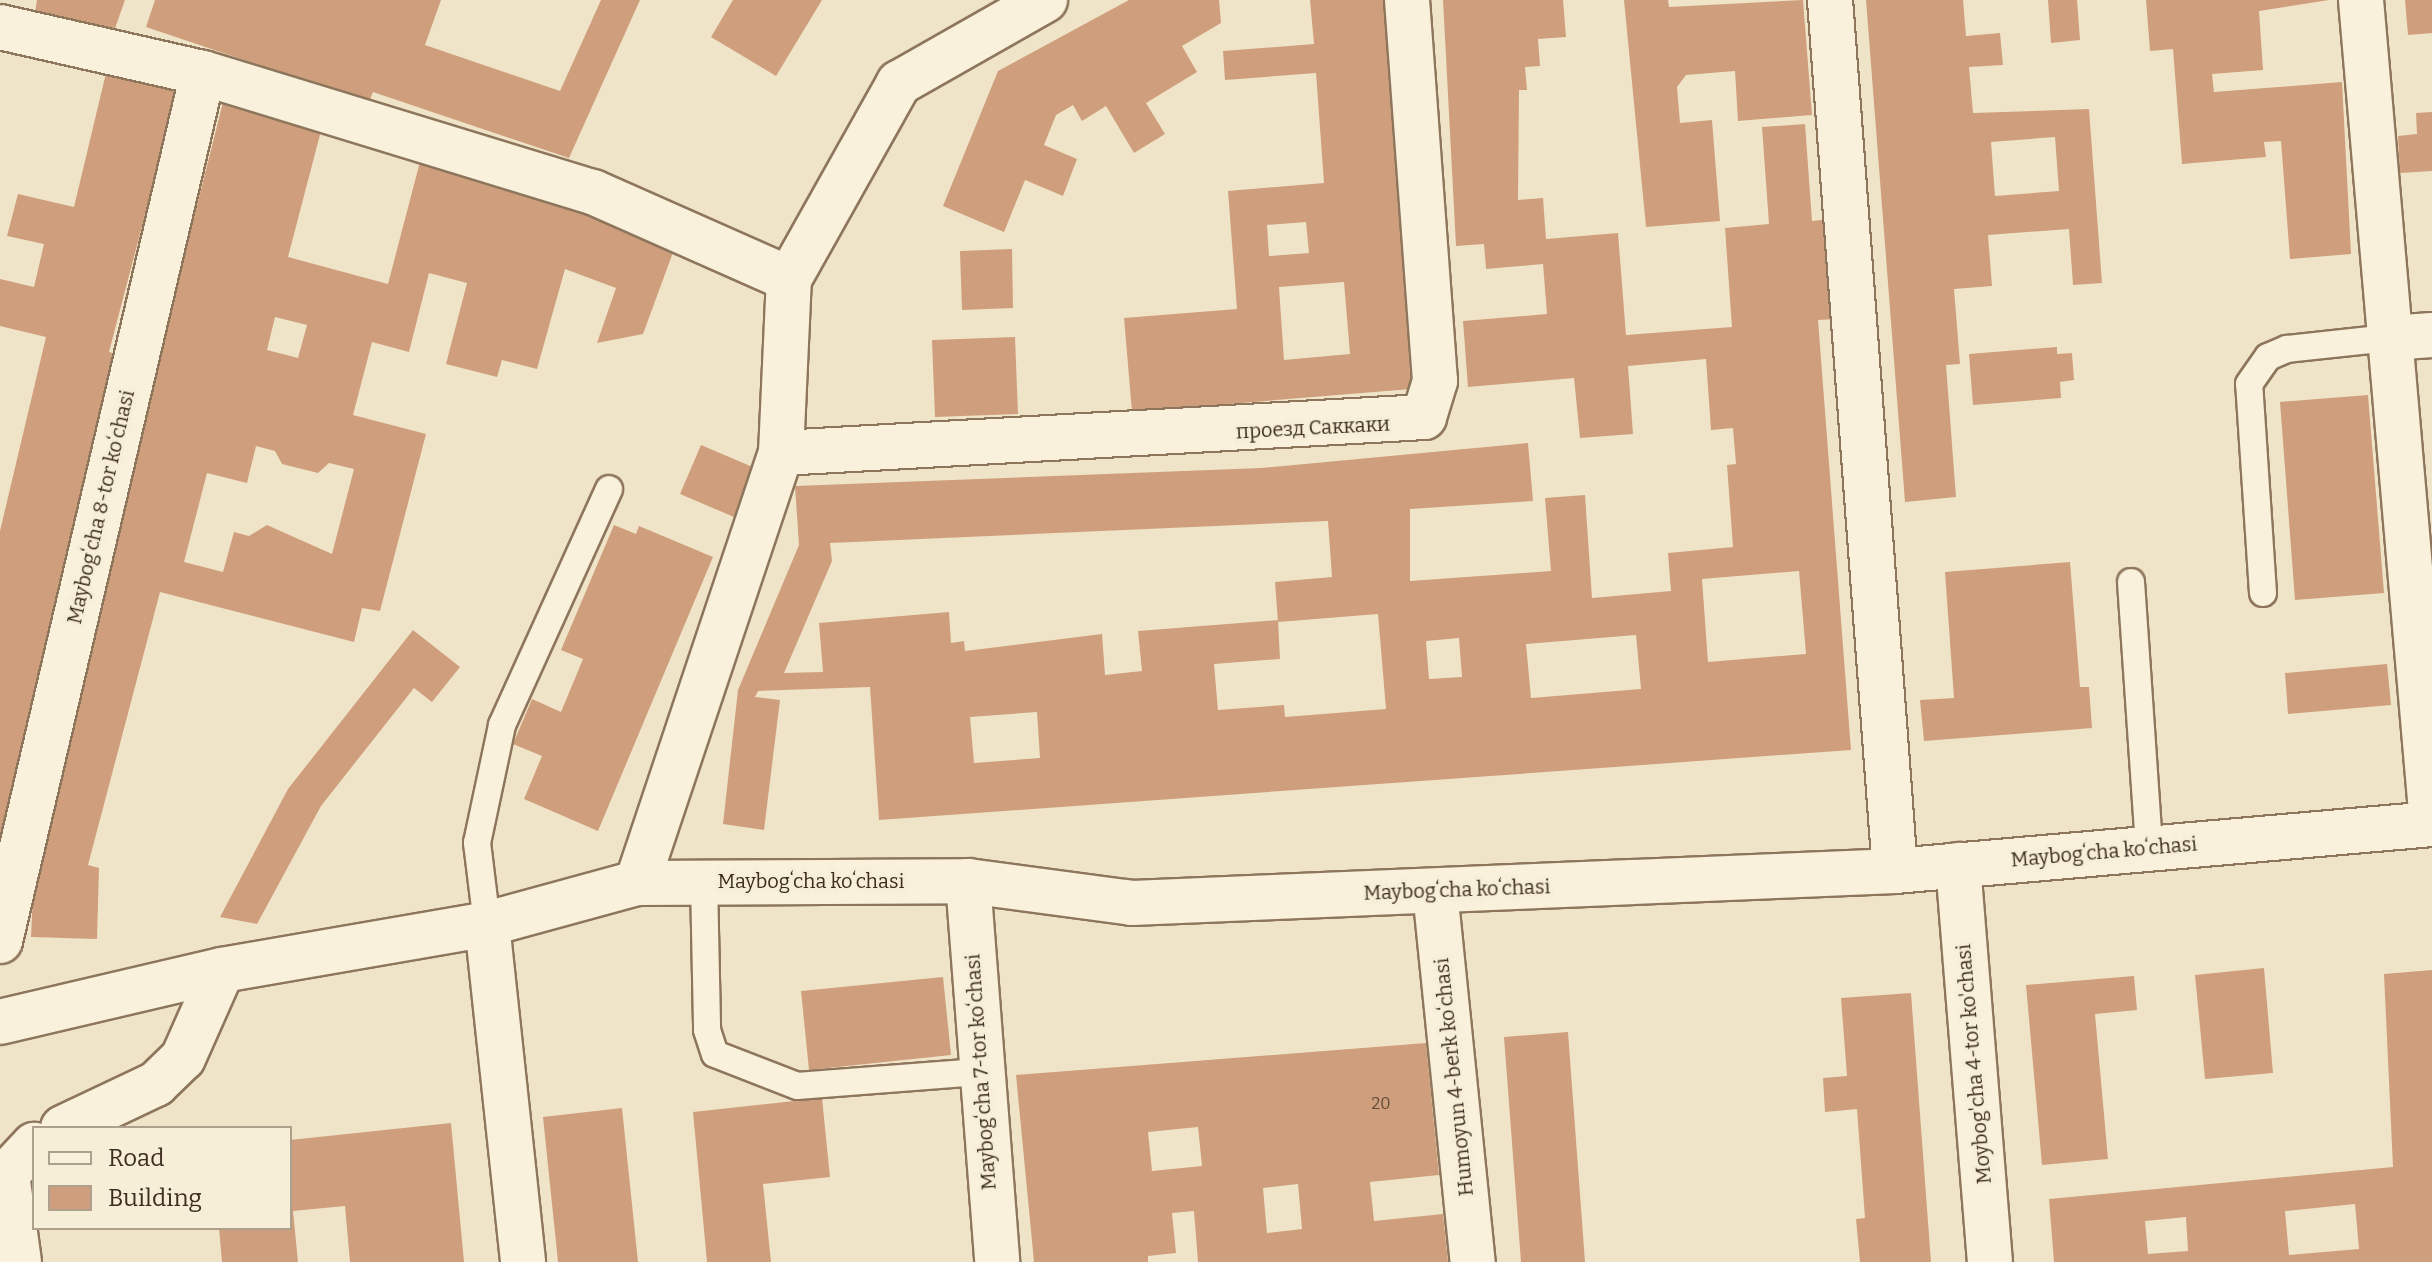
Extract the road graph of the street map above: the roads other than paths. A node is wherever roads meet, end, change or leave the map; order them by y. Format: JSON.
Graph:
{"nodes":[{"id":1,"x":1045,"y":0,"type":"edge"},
{"id":2,"x":1407,"y":0,"type":"edge"},
{"id":3,"x":1830,"y":0,"type":"edge"},
{"id":4,"x":2361,"y":0,"type":"edge"},
{"id":5,"x":0,"y":27,"type":"edge"},
{"id":6,"x":203,"y":73,"type":"junction"},
{"id":7,"x":789,"y":279,"type":"junction"},
{"id":8,"x":2432,"y":335,"type":"edge"},
{"id":9,"x":2389,"y":338,"type":"junction"},
{"id":10,"x":781,"y":453,"type":"junction"},
{"id":11,"x":609,"y":489,"type":"dead end"},
{"id":12,"x":2131,"y":582,"type":"dead end"},
{"id":13,"x":2263,"y":593,"type":"dead end"},
{"id":14,"x":2432,"y":823,"type":"edge"},
{"id":15,"x":2149,"y":849,"type":"junction"},
{"id":16,"x":1958,"y":865,"type":"junction"},
{"id":17,"x":1895,"y":871,"type":"junction"},
{"id":18,"x":704,"y":881,"type":"junction"},
{"id":19,"x":968,"y":881,"type":"junction"},
{"id":20,"x":637,"y":883,"type":"junction"},
{"id":21,"x":1435,"y":891,"type":"junction"},
{"id":22,"x":487,"y":924,"type":"junction"},
{"id":23,"x":0,"y":941,"type":"edge"},
{"id":24,"x":222,"y":970,"type":"junction"},
{"id":25,"x":0,"y":1022,"type":"edge"},
{"id":26,"x":978,"y":1072,"type":"junction"},
{"id":27,"x":67,"y":1126,"type":"edge"},
{"id":28,"x":32,"y":1147,"type":"edge"},
{"id":29,"x":19,"y":1262,"type":"edge"},
{"id":30,"x":523,"y":1262,"type":"edge"},
{"id":31,"x":997,"y":1262,"type":"edge"},
{"id":32,"x":1473,"y":1262,"type":"edge"},
{"id":33,"x":1990,"y":1262,"type":"edge"}],
"edges":[{"from":1,"to":7,"type":"street"},
{"from":2,"to":10,"type":"street","name":"проезд Саккаки"},
{"from":3,"to":17,"type":"street"},
{"from":4,"to":9,"type":"street"},
{"from":5,"to":6,"type":"street"},
{"from":6,"to":7,"type":"street"},
{"from":6,"to":23,"type":"street","name":"Maybogʻcha 8-tor koʻchasi"},
{"from":7,"to":10,"type":"street"},
{"from":8,"to":9,"type":"street"},
{"from":9,"to":13,"type":"lane"},
{"from":9,"to":14,"type":"street"},
{"from":10,"to":20,"type":"street"},
{"from":11,"to":22,"type":"lane"},
{"from":12,"to":15,"type":"lane"},
{"from":14,"to":15,"type":"street","name":"Maybogʻcha koʻchasi"},
{"from":15,"to":16,"type":"street","name":"Maybogʻcha koʻchasi"},
{"from":16,"to":17,"type":"street","name":"Maybogʻcha koʻchasi"},
{"from":16,"to":33,"type":"street","name":"Moybog'cha 4-tor ko'chasi"},
{"from":17,"to":21,"type":"street","name":"Maybogʻcha koʻchasi"},
{"from":18,"to":19,"type":"street","name":"Maybogʻcha koʻchasi"},
{"from":18,"to":20,"type":"street","name":"Maybogʻcha koʻchasi"},
{"from":18,"to":26,"type":"lane"},
{"from":19,"to":21,"type":"street","name":"Maybogʻcha koʻchasi"},
{"from":19,"to":26,"type":"street","name":"Maybogʻcha 7-tor koʻchasi"},
{"from":20,"to":22,"type":"street","name":"Maybogʻcha koʻchasi"},
{"from":21,"to":32,"type":"street","name":"Humoyun 4-berk koʻchasi"},
{"from":22,"to":24,"type":"street","name":"Maybogʻcha koʻchasi"},
{"from":22,"to":30,"type":"street"},
{"from":24,"to":25,"type":"street","name":"Maybogʻcha koʻchasi"},
{"from":24,"to":27,"type":"street"},
{"from":26,"to":31,"type":"street","name":"Maybogʻcha 7-tor koʻchasi"},
{"from":28,"to":29,"type":"street"}]}
